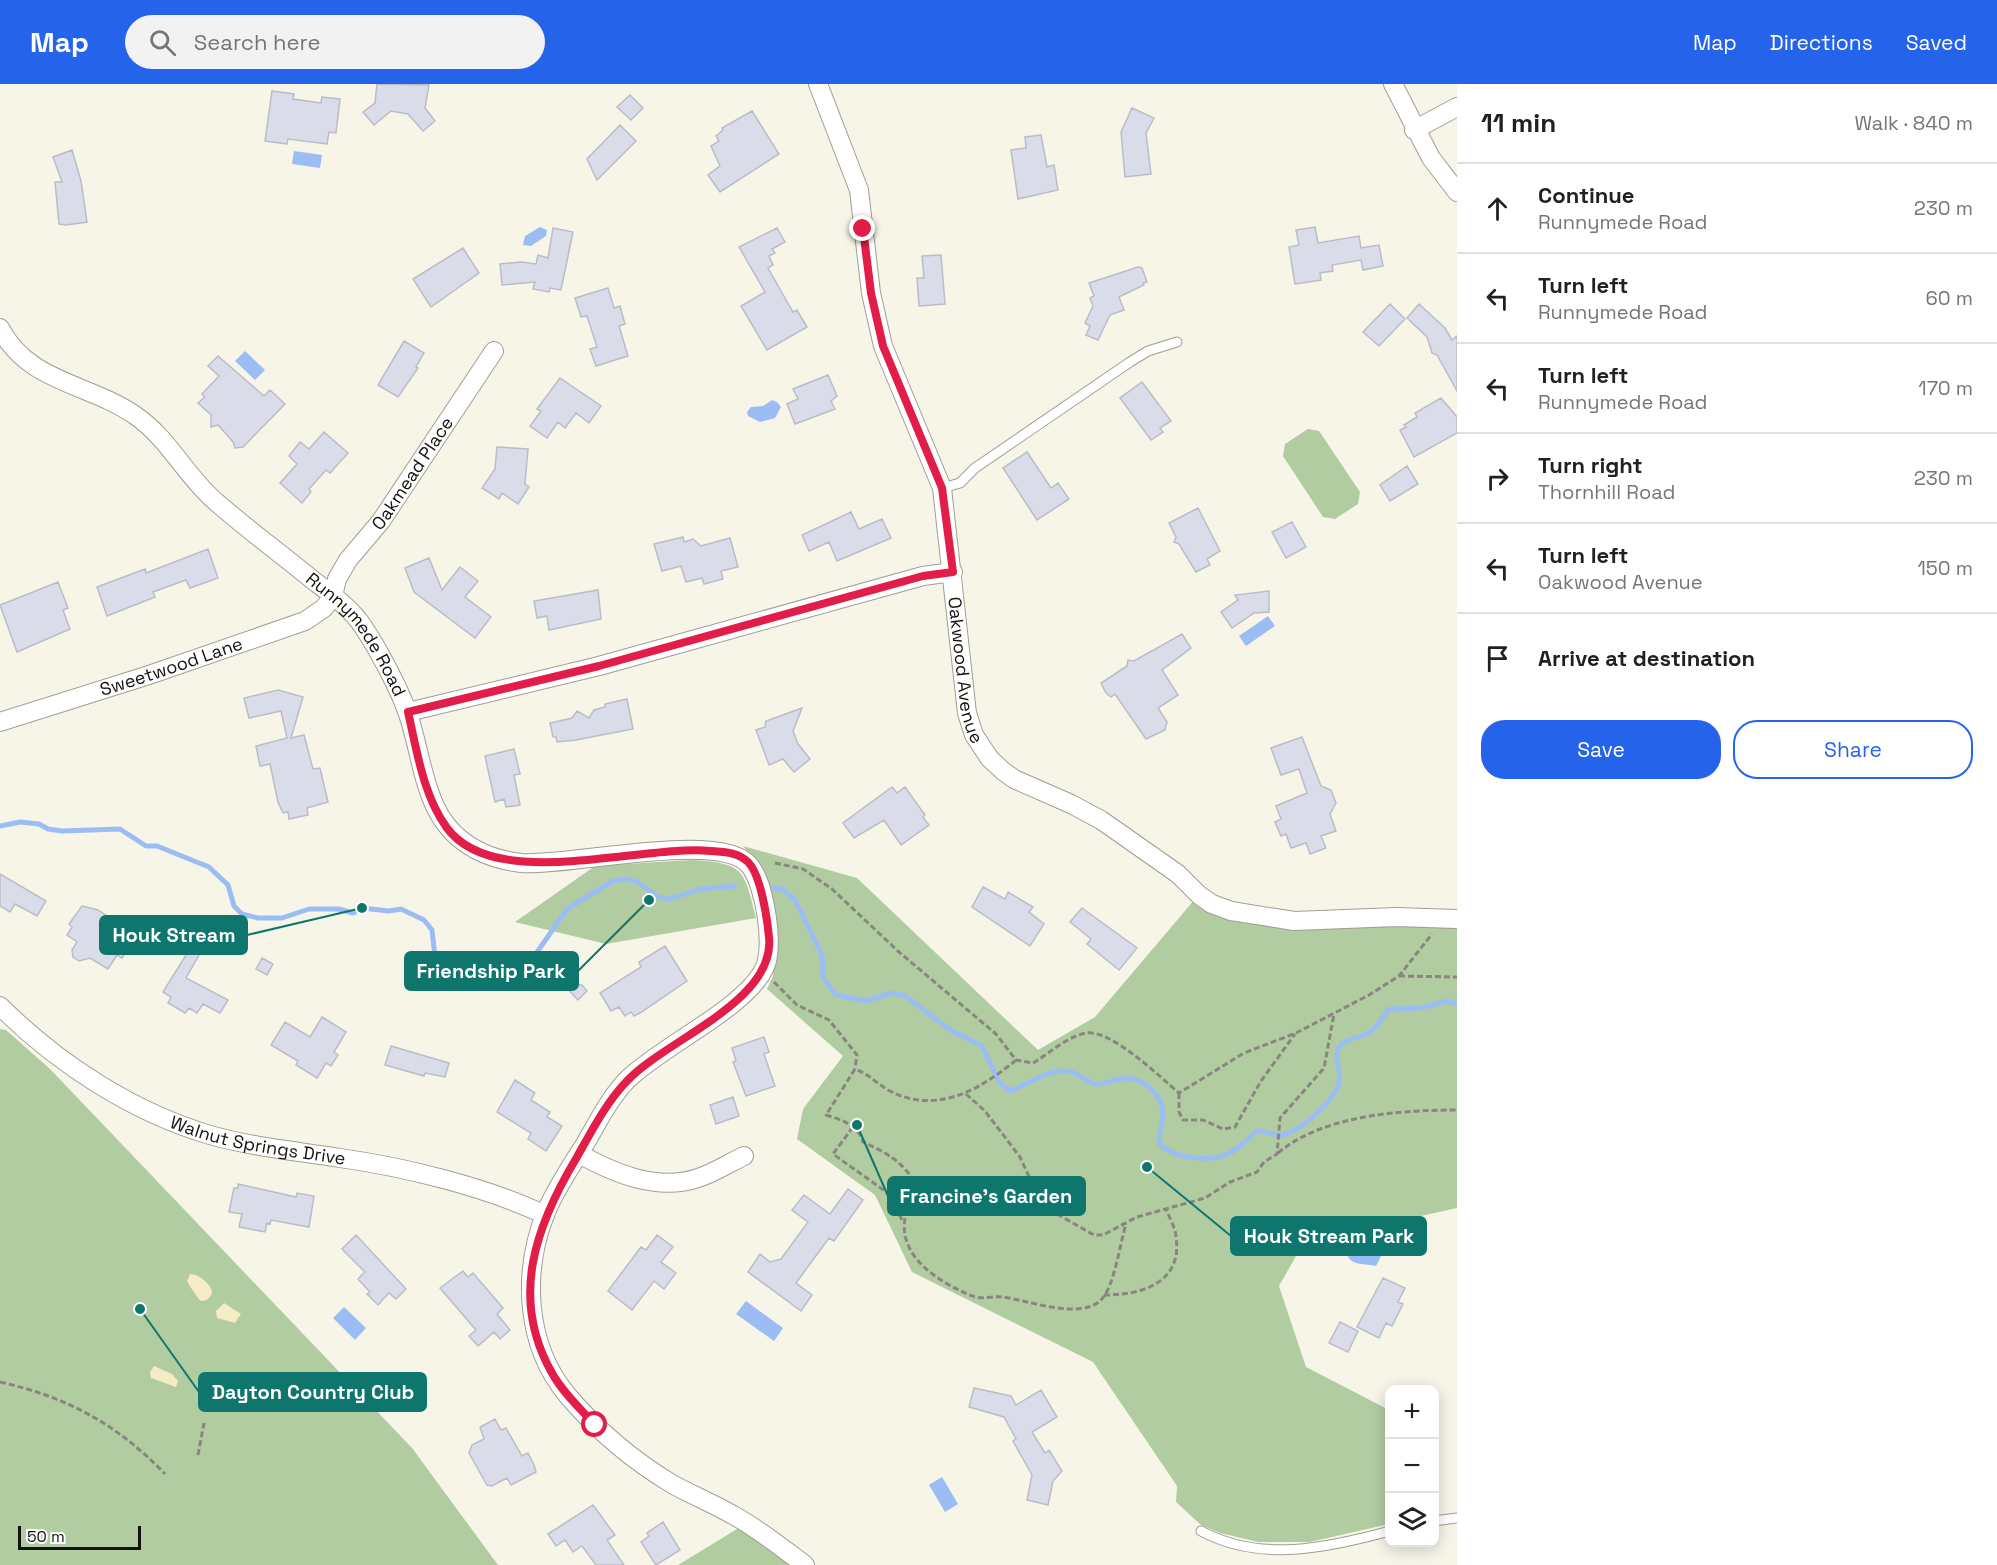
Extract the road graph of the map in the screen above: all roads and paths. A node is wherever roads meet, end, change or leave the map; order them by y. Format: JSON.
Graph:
{"nodes":[{"id":1,"x":818,"y":84,"type":"edge"},
{"id":2,"x":1393,"y":84,"type":"edge"},
{"id":3,"x":1457,"y":107,"type":"edge"},
{"id":4,"x":1414,"y":130,"type":"junction"},
{"id":5,"x":1457,"y":192,"type":"edge"},
{"id":6,"x":0,"y":328,"type":"edge"},
{"id":7,"x":1177,"y":342,"type":"dead end"},
{"id":8,"x":494,"y":351,"type":"dead end"},
{"id":9,"x":942,"y":488,"type":"junction"},
{"id":10,"x":953,"y":572,"type":"junction"},
{"id":11,"x":333,"y":596,"type":"junction"},
{"id":12,"x":408,"y":712,"type":"junction"},
{"id":13,"x":0,"y":722,"type":"edge"},
{"id":14,"x":776,"y":863,"type":"dead end"},
{"id":15,"x":1450,"y":919,"type":"edge"},
{"id":16,"x":761,"y":975,"type":"junction"},
{"id":17,"x":1398,"y":976,"type":"junction"},
{"id":18,"x":1457,"y":977,"type":"edge"},
{"id":19,"x":0,"y":1006,"type":"edge"},
{"id":20,"x":1334,"y":1014,"type":"junction"},
{"id":21,"x":1296,"y":1033,"type":"junction"},
{"id":22,"x":1017,"y":1060,"type":"junction"},
{"id":23,"x":855,"y":1069,"type":"junction"},
{"id":24,"x":1179,"y":1093,"type":"junction"},
{"id":25,"x":966,"y":1094,"type":"junction"},
{"id":26,"x":1457,"y":1110,"type":"edge"},
{"id":27,"x":853,"y":1127,"type":"junction"},
{"id":28,"x":579,"y":1154,"type":"junction"},
{"id":29,"x":1277,"y":1154,"type":"junction"},
{"id":30,"x":744,"y":1156,"type":"dead end"},
{"id":31,"x":1167,"y":1209,"type":"junction"},
{"id":32,"x":545,"y":1215,"type":"junction"},
{"id":33,"x":902,"y":1220,"type":"junction"},
{"id":34,"x":1126,"y":1224,"type":"junction"},
{"id":35,"x":1104,"y":1295,"type":"junction"},
{"id":36,"x":0,"y":1382,"type":"edge"},
{"id":37,"x":204,"y":1422,"type":"dead end"},
{"id":38,"x":198,"y":1455,"type":"dead end"},
{"id":39,"x":165,"y":1474,"type":"dead end"},
{"id":40,"x":1457,"y":1518,"type":"edge"},
{"id":41,"x":1439,"y":1520,"type":"edge"},
{"id":42,"x":1201,"y":1531,"type":"dead end"},
{"id":43,"x":1385,"y":1532,"type":"edge"},
{"id":44,"x":805,"y":1565,"type":"edge"}],
"edges":[{"from":1,"to":9,"type":"street","name":"Oakwood Avenue"},
{"from":2,"to":4,"type":"street"},
{"from":3,"to":4,"type":"street"},
{"from":4,"to":5,"type":"street"},
{"from":6,"to":11,"type":"street","name":"Runnymede Road"},
{"from":7,"to":9,"type":"lane"},
{"from":8,"to":11,"type":"street","name":"Oakmead Place"},
{"from":9,"to":10,"type":"street","name":"Oakwood Avenue"},
{"from":10,"to":12,"type":"street"},
{"from":10,"to":15,"type":"street","name":"Oakwood Avenue"},
{"from":11,"to":12,"type":"street","name":"Runnymede Road"},
{"from":11,"to":13,"type":"street","name":"Sweetwood Lane"},
{"from":12,"to":16,"type":"street","name":"Runnymede Road"},
{"from":14,"to":22,"type":"path"},
{"from":15,"to":17,"type":"path"},
{"from":16,"to":23,"type":"path"},
{"from":16,"to":28,"type":"street","name":"Runnymede Road"},
{"from":17,"to":18,"type":"path"},
{"from":17,"to":20,"type":"path"},
{"from":19,"to":32,"type":"street","name":"Walnut Springs Drive"},
{"from":20,"to":21,"type":"path"},
{"from":20,"to":29,"type":"path"},
{"from":21,"to":24,"type":"path"},
{"from":21,"to":24,"type":"path"},
{"from":22,"to":24,"type":"path"},
{"from":22,"to":25,"type":"path"},
{"from":23,"to":25,"type":"path"},
{"from":23,"to":27,"type":"path"},
{"from":25,"to":34,"type":"path"},
{"from":26,"to":29,"type":"path"},
{"from":27,"to":33,"type":"path"},
{"from":27,"to":33,"type":"path"},
{"from":28,"to":30,"type":"street"},
{"from":28,"to":32,"type":"street","name":"Runnymede Road"},
{"from":29,"to":31,"type":"path"},
{"from":31,"to":34,"type":"path"},
{"from":31,"to":35,"type":"path"},
{"from":32,"to":44,"type":"street","name":"Runnymede Road"},
{"from":33,"to":35,"type":"path"},
{"from":34,"to":35,"type":"path"},
{"from":36,"to":39,"type":"path"},
{"from":37,"to":38,"type":"path"},
{"from":40,"to":41,"type":"lane"},
{"from":42,"to":43,"type":"lane"}]}
